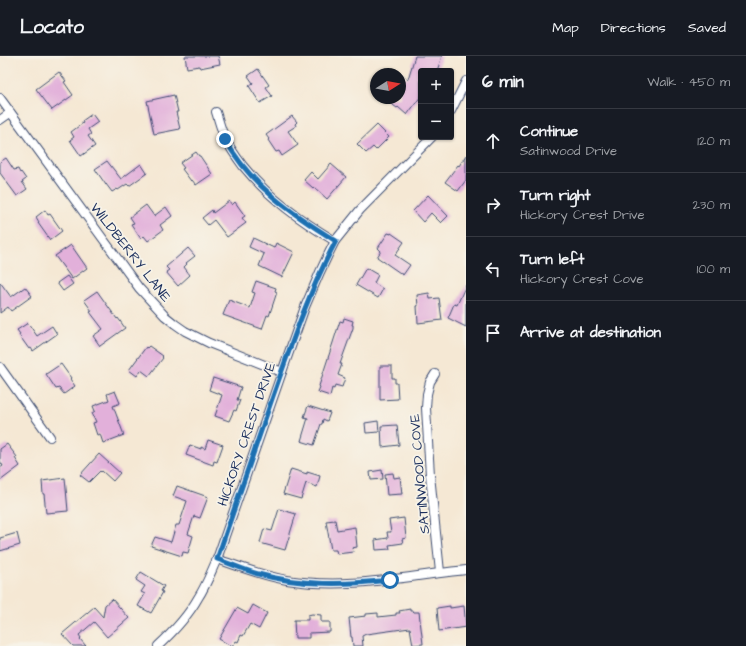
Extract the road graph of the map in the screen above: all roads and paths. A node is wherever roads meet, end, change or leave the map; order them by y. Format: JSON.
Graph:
{"nodes":[{"id":1,"x":466,"y":81,"type":"edge"},
{"id":2,"x":0,"y":98,"type":"edge"},
{"id":3,"x":454,"y":105,"type":"edge"},
{"id":4,"x":216,"y":112,"type":"dead end"},
{"id":5,"x":10,"y":113,"type":"junction"},
{"id":6,"x":0,"y":120,"type":"edge"},
{"id":7,"x":429,"y":140,"type":"edge"},
{"id":8,"x":336,"y":241,"type":"junction"},
{"id":9,"x":0,"y":367,"type":"edge"},
{"id":10,"x":282,"y":372,"type":"junction"},
{"id":11,"x":434,"y":374,"type":"dead end"},
{"id":12,"x":50,"y":437,"type":"dead end"},
{"id":13,"x":217,"y":559,"type":"junction"},
{"id":14,"x":466,"y":570,"type":"edge"},
{"id":15,"x":440,"y":572,"type":"junction"},
{"id":16,"x":158,"y":646,"type":"edge"}],
"edges":[{"from":1,"to":3,"type":"street"},
{"from":2,"to":5,"type":"street","name":"WILDBERRY LANE"},
{"from":4,"to":8,"type":"street"},
{"from":5,"to":6,"type":"street"},
{"from":5,"to":10,"type":"street","name":"WILDBERRY LANE"},
{"from":7,"to":8,"type":"street","name":"HICKORY CREST DRIVE"},
{"from":8,"to":10,"type":"street","name":"HICKORY CREST DRIVE"},
{"from":9,"to":12,"type":"street"},
{"from":10,"to":13,"type":"street","name":"HICKORY CREST DRIVE"},
{"from":11,"to":15,"type":"street","name":"SATINWOOD COVE"},
{"from":13,"to":15,"type":"street"},
{"from":13,"to":16,"type":"street","name":"HICKORY CREST DRIVE"},
{"from":14,"to":15,"type":"street"}]}
